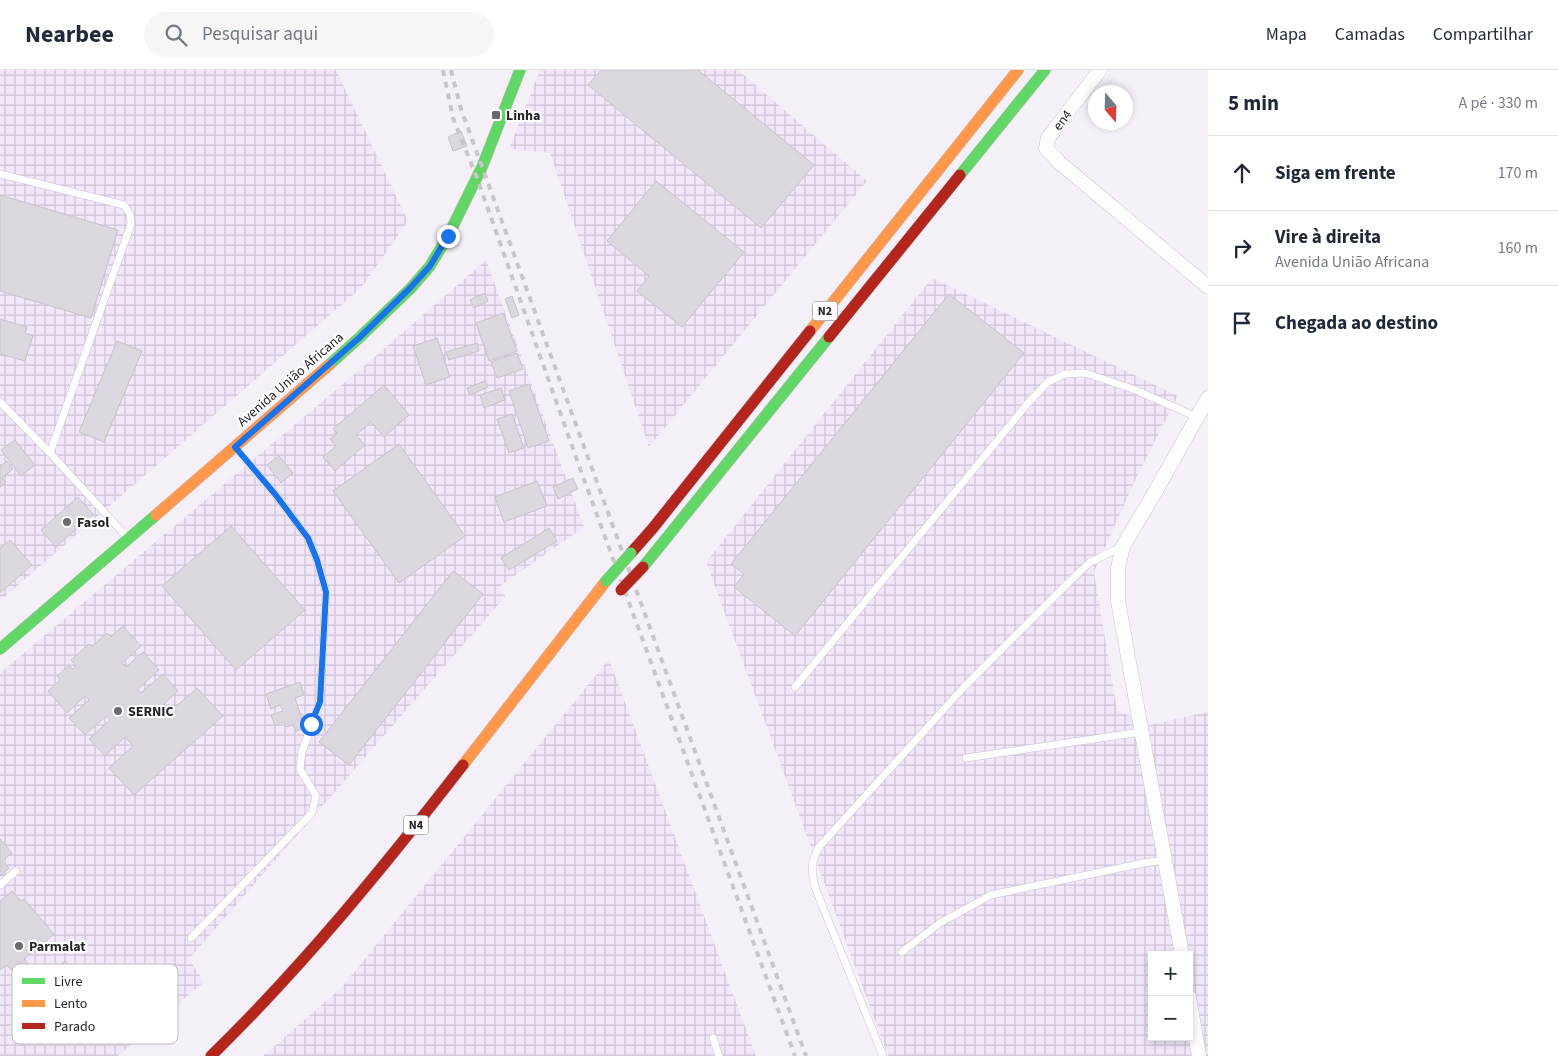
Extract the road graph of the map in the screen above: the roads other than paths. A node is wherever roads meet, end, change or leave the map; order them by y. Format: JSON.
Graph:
{"nodes":[{"id":1,"x":520,"y":70,"type":"edge"},
{"id":2,"x":1018,"y":70,"type":"edge"},
{"id":3,"x":1045,"y":70,"type":"edge"},
{"id":4,"x":1100,"y":70,"type":"edge"},
{"id":5,"x":0,"y":174,"type":"edge"},
{"id":6,"x":1208,"y":287,"type":"edge"},
{"id":7,"x":1208,"y":398,"type":"edge"},
{"id":8,"x":0,"y":402,"type":"edge"},
{"id":9,"x":1197,"y":417,"type":"junction"},
{"id":10,"x":235,"y":447,"type":"junction"},
{"id":11,"x":50,"y":452,"type":"junction"},
{"id":12,"x":128,"y":538,"type":"junction"},
{"id":13,"x":1123,"y":546,"type":"junction"},
{"id":14,"x":632,"y":553,"type":"joint"},
{"id":15,"x":618,"y":594,"type":"dead end"},
{"id":16,"x":1,"y":647,"type":"edge"},
{"id":17,"x":795,"y":687,"type":"dead end"},
{"id":18,"x":1141,"y":732,"type":"junction"},
{"id":19,"x":966,"y":758,"type":"dead end"},
{"id":20,"x":1165,"y":860,"type":"junction"},
{"id":21,"x":16,"y":871,"type":"dead end"},
{"id":22,"x":0,"y":885,"type":"edge"},
{"id":23,"x":191,"y":938,"type":"dead end"},
{"id":24,"x":1181,"y":951,"type":"edge"},
{"id":25,"x":902,"y":952,"type":"dead end"},
{"id":26,"x":1193,"y":1021,"type":"edge"},
{"id":27,"x":713,"y":1038,"type":"dead end"},
{"id":28,"x":211,"y":1056,"type":"edge"},
{"id":29,"x":718,"y":1056,"type":"edge"},
{"id":30,"x":883,"y":1056,"type":"edge"},
{"id":31,"x":1199,"y":1056,"type":"edge"}],
"edges":[{"from":1,"to":10,"type":"main road","name":"Avenida União Africana"},
{"from":2,"to":14,"type":"main road","number":"N2"},
{"from":3,"to":15,"type":"main road","number":"N2","bridge":true},
{"from":4,"to":6,"type":"street","name":"en4"},
{"from":5,"to":11,"type":"lane"},
{"from":7,"to":9,"type":"street"},
{"from":8,"to":11,"type":"lane"},
{"from":9,"to":13,"type":"street"},
{"from":9,"to":17,"type":"lane"},
{"from":10,"to":12,"type":"main road","name":"Avenida União Africana"},
{"from":10,"to":23,"type":"lane"},
{"from":11,"to":12,"type":"lane"},
{"from":12,"to":16,"type":"main road","name":"Avenida União Africana"},
{"from":13,"to":18,"type":"street"},
{"from":13,"to":30,"type":"lane"},
{"from":14,"to":28,"type":"main road","number":"N4","bridge":true},
{"from":18,"to":19,"type":"lane"},
{"from":18,"to":20,"type":"street"},
{"from":20,"to":24,"type":"street"},
{"from":20,"to":25,"type":"lane"},
{"from":21,"to":22,"type":"lane"},
{"from":26,"to":31,"type":"street"},
{"from":27,"to":29,"type":"lane"}]}
